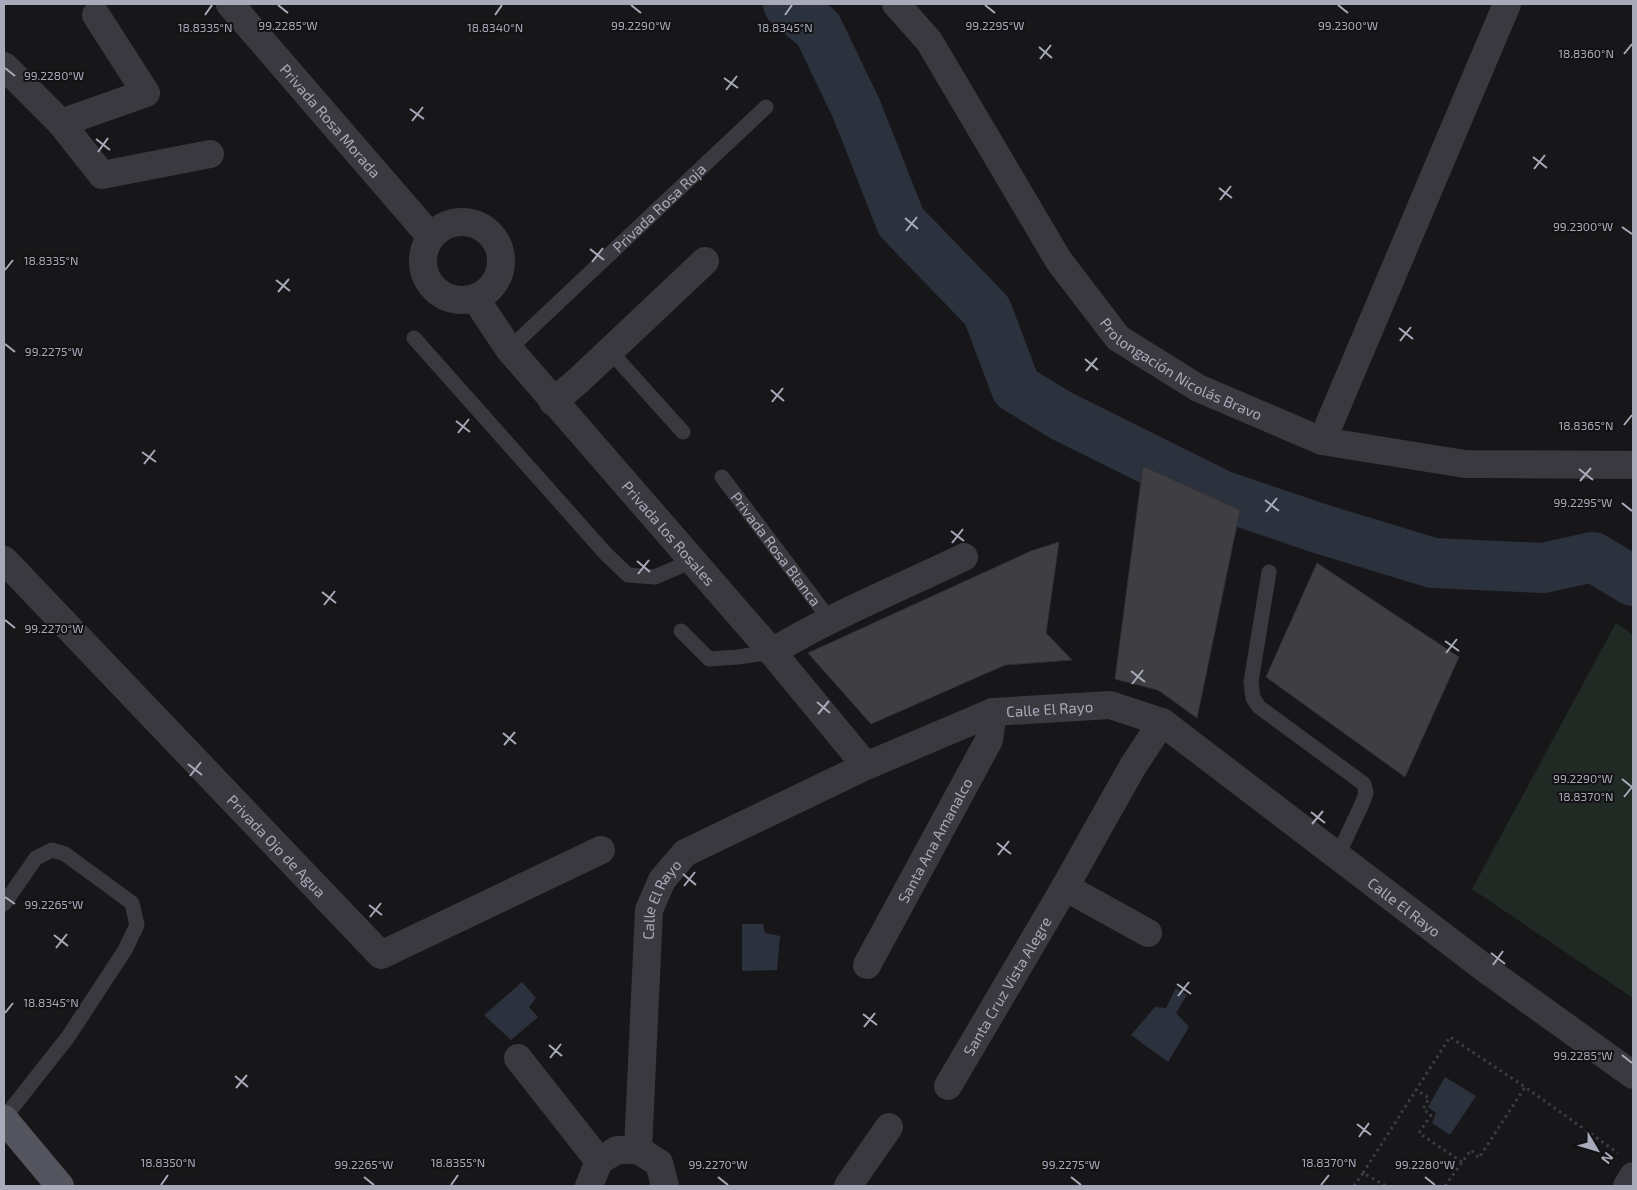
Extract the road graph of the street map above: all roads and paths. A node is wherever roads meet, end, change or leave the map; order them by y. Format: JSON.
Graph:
{"nodes":[{"id":1,"x":230,"y":4,"type":"edge"},
{"id":2,"x":896,"y":4,"type":"edge"},
{"id":3,"x":1507,"y":4,"type":"edge"},
{"id":4,"x":96,"y":15,"type":"dead end"},
{"id":5,"x":4,"y":66,"type":"edge"},
{"id":6,"x":766,"y":107,"type":"dead end"},
{"id":7,"x":61,"y":122,"type":"junction"},
{"id":8,"x":210,"y":154,"type":"dead end"},
{"id":9,"x":431,"y":237,"type":"junction"},
{"id":10,"x":705,"y":261,"type":"dead end"},
{"id":11,"x":475,"y":298,"type":"junction"},
{"id":12,"x":414,"y":338,"type":"dead end"},
{"id":13,"x":509,"y":349,"type":"junction"},
{"id":14,"x":610,"y":351,"type":"junction"},
{"id":15,"x":553,"y":402,"type":"junction"},
{"id":16,"x":682,"y":432,"type":"dead end"},
{"id":17,"x":1322,"y":441,"type":"junction"},
{"id":18,"x":1633,"y":465,"type":"edge"},
{"id":19,"x":722,"y":477,"type":"dead end"},
{"id":20,"x":964,"y":557,"type":"dead end"},
{"id":21,"x":4,"y":560,"type":"edge"},
{"id":22,"x":692,"y":560,"type":"junction"},
{"id":23,"x":1270,"y":572,"type":"dead end"},
{"id":24,"x":830,"y":620,"type":"junction"},
{"id":25,"x":681,"y":631,"type":"dead end"},
{"id":26,"x":772,"y":652,"type":"junction"},
{"id":27,"x":993,"y":712,"type":"junction"},
{"id":28,"x":1162,"y":722,"type":"junction"},
{"id":29,"x":866,"y":766,"type":"junction"},
{"id":30,"x":601,"y":850,"type":"dead end"},
{"id":31,"x":1337,"y":856,"type":"junction"},
{"id":32,"x":1066,"y":887,"type":"junction"},
{"id":33,"x":4,"y":904,"type":"edge"},
{"id":34,"x":1148,"y":933,"type":"dead end"},
{"id":35,"x":867,"y":965,"type":"dead end"},
{"id":36,"x":518,"y":1058,"type":"dead end"},
{"id":37,"x":1633,"y":1075,"type":"edge"},
{"id":38,"x":948,"y":1086,"type":"dead end"},
{"id":39,"x":1525,"y":1087,"type":"junction"},
{"id":40,"x":1416,"y":1090,"type":"junction"},
{"id":41,"x":4,"y":1118,"type":"edge"},
{"id":42,"x":889,"y":1127,"type":"dead end"},
{"id":43,"x":638,"y":1150,"type":"junction"},
{"id":44,"x":599,"y":1161,"type":"junction"},
{"id":45,"x":1462,"y":1162,"type":"junction"},
{"id":46,"x":1629,"y":1167,"type":"edge"},
{"id":47,"x":1363,"y":1173,"type":"junction"},
{"id":48,"x":60,"y":1186,"type":"edge"},
{"id":49,"x":589,"y":1186,"type":"edge"},
{"id":50,"x":665,"y":1186,"type":"edge"},
{"id":51,"x":848,"y":1186,"type":"edge"},
{"id":52,"x":1354,"y":1186,"type":"edge"},
{"id":53,"x":1386,"y":1186,"type":"edge"},
{"id":54,"x":1445,"y":1186,"type":"edge"},
{"id":55,"x":1627,"y":1186,"type":"edge"}],
"edges":[{"from":1,"to":9,"type":"street","name":"Privada Rosa Morada"},
{"from":2,"to":17,"type":"street","name":"Prolongación Nicolás Bravo"},
{"from":3,"to":17,"type":"street"},
{"from":4,"to":7,"type":"street"},
{"from":5,"to":7,"type":"street"},
{"from":6,"to":13,"type":"lane","name":"Privada Rosa Roja"},
{"from":7,"to":8,"type":"street"},
{"from":9,"to":11,"type":"street"},
{"from":9,"to":11,"type":"street"},
{"from":10,"to":14,"type":"street"},
{"from":11,"to":13,"type":"street","name":"Privada los Rosales"},
{"from":12,"to":22,"type":"lane"},
{"from":13,"to":15,"type":"street","name":"Privada los Rosales"},
{"from":14,"to":15,"type":"street"},
{"from":14,"to":16,"type":"lane"},
{"from":15,"to":22,"type":"street","name":"Privada los Rosales"},
{"from":17,"to":18,"type":"street","name":"Prolongación Nicolás Bravo"},
{"from":19,"to":24,"type":"lane","name":"Privada Rosa Blanca"},
{"from":20,"to":24,"type":"street","name":"Privada Rosa Blanca"},
{"from":21,"to":30,"type":"street","name":"Privada Ojo de Agua"},
{"from":22,"to":26,"type":"street","name":"Privada los Rosales"},
{"from":23,"to":31,"type":"lane"},
{"from":24,"to":26,"type":"street","name":"Privada Rosa Blanca"},
{"from":25,"to":26,"type":"lane"},
{"from":26,"to":29,"type":"street","name":"Privada los Rosales"},
{"from":27,"to":28,"type":"street","name":"Calle El Rayo"},
{"from":27,"to":29,"type":"street","name":"Calle El Rayo"},
{"from":27,"to":35,"type":"street","name":"Santa Ana Amanalco"},
{"from":28,"to":31,"type":"street","name":"Calle El Rayo"},
{"from":28,"to":32,"type":"street","name":"Santa Cruz Vista Alegre"},
{"from":29,"to":43,"type":"street","name":"Calle El Rayo"},
{"from":31,"to":37,"type":"street","name":"Calle El Rayo"},
{"from":32,"to":34,"type":"street"},
{"from":32,"to":38,"type":"street","name":"Santa Cruz Vista Alegre"},
{"from":33,"to":41,"type":"lane"},
{"from":36,"to":44,"type":"street"},
{"from":39,"to":40,"type":"path"},
{"from":39,"to":45,"type":"path"},
{"from":39,"to":46,"type":"path"},
{"from":40,"to":45,"type":"path"},
{"from":40,"to":47,"type":"path"},
{"from":41,"to":48,"type":"main road"},
{"from":42,"to":51,"type":"street"},
{"from":43,"to":44,"type":"street"},
{"from":43,"to":50,"type":"street"},
{"from":44,"to":49,"type":"street"},
{"from":45,"to":54,"type":"path"},
{"from":46,"to":55,"type":"street"},
{"from":47,"to":52,"type":"path"},
{"from":47,"to":53,"type":"path"}]}
